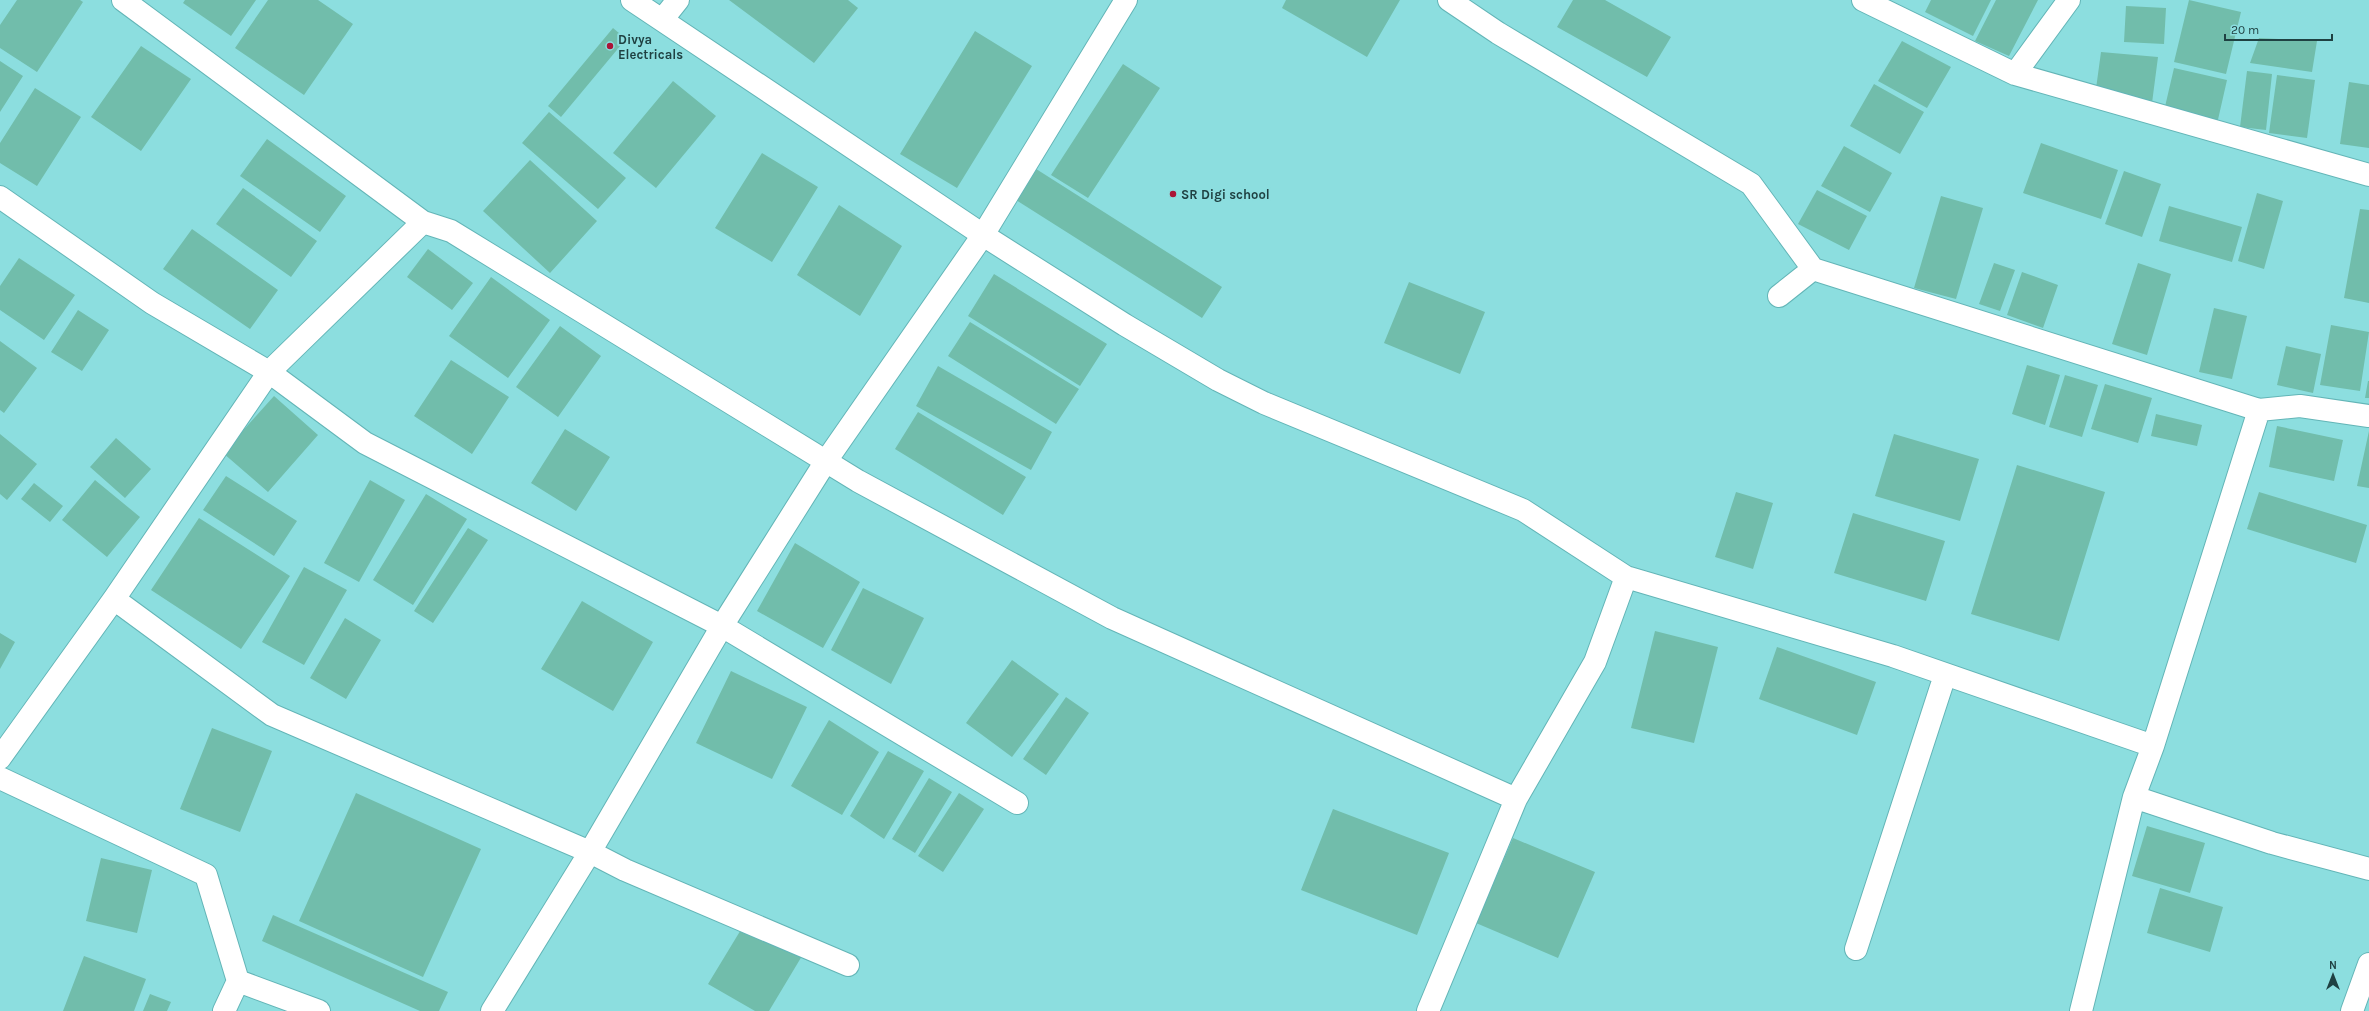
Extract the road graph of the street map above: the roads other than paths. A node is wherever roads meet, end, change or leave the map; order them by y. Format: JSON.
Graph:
{"nodes":[{"id":1,"x":123,"y":0,"type":"edge"},
{"id":2,"x":632,"y":0,"type":"edge"},
{"id":3,"x":678,"y":0,"type":"edge"},
{"id":4,"x":1126,"y":0,"type":"edge"},
{"id":5,"x":1449,"y":0,"type":"edge"},
{"id":6,"x":1863,"y":0,"type":"edge"},
{"id":7,"x":2069,"y":0,"type":"edge"},
{"id":8,"x":662,"y":20,"type":"junction"},
{"id":9,"x":2015,"y":74,"type":"junction"},
{"id":10,"x":2369,"y":175,"type":"edge"},
{"id":11,"x":0,"y":197,"type":"edge"},
{"id":12,"x":423,"y":222,"type":"junction"},
{"id":13,"x":983,"y":235,"type":"junction"},
{"id":14,"x":1813,"y":269,"type":"junction"},
{"id":15,"x":1778,"y":296,"type":"dead end"},
{"id":16,"x":269,"y":372,"type":"junction"},
{"id":17,"x":2259,"y":410,"type":"junction"},
{"id":18,"x":2369,"y":416,"type":"edge"},
{"id":19,"x":826,"y":461,"type":"junction"},
{"id":20,"x":1626,"y":578,"type":"junction"},
{"id":21,"x":114,"y":599,"type":"junction"},
{"id":22,"x":722,"y":626,"type":"junction"},
{"id":23,"x":1945,"y":675,"type":"junction"},
{"id":24,"x":2153,"y":746,"type":"junction"},
{"id":25,"x":0,"y":758,"type":"edge"},
{"id":26,"x":0,"y":778,"type":"edge"},
{"id":27,"x":2134,"y":797,"type":"junction"},
{"id":28,"x":1516,"y":799,"type":"junction"},
{"id":29,"x":1018,"y":803,"type":"dead end"},
{"id":30,"x":590,"y":852,"type":"junction"},
{"id":31,"x":2369,"y":869,"type":"edge"},
{"id":32,"x":1856,"y":949,"type":"dead end"},
{"id":33,"x":2369,"y":964,"type":"edge"},
{"id":34,"x":848,"y":965,"type":"dead end"},
{"id":35,"x":238,"y":981,"type":"junction"},
{"id":36,"x":224,"y":1011,"type":"edge"},
{"id":37,"x":319,"y":1011,"type":"edge"},
{"id":38,"x":492,"y":1011,"type":"edge"},
{"id":39,"x":1428,"y":1011,"type":"edge"},
{"id":40,"x":2081,"y":1011,"type":"edge"},
{"id":41,"x":2352,"y":1011,"type":"edge"}],
"edges":[{"from":1,"to":12,"type":"street"},
{"from":2,"to":8,"type":"street"},
{"from":3,"to":8,"type":"street"},
{"from":4,"to":13,"type":"street"},
{"from":5,"to":14,"type":"street"},
{"from":6,"to":9,"type":"street"},
{"from":7,"to":9,"type":"street"},
{"from":8,"to":13,"type":"street"},
{"from":9,"to":10,"type":"street"},
{"from":11,"to":16,"type":"street"},
{"from":12,"to":16,"type":"street"},
{"from":12,"to":19,"type":"street"},
{"from":13,"to":19,"type":"street"},
{"from":13,"to":20,"type":"street"},
{"from":14,"to":15,"type":"street"},
{"from":14,"to":17,"type":"street"},
{"from":16,"to":21,"type":"street"},
{"from":16,"to":22,"type":"street"},
{"from":17,"to":18,"type":"street"},
{"from":17,"to":24,"type":"street"},
{"from":19,"to":22,"type":"street"},
{"from":19,"to":28,"type":"street"},
{"from":20,"to":23,"type":"street"},
{"from":20,"to":28,"type":"street"},
{"from":21,"to":25,"type":"street"},
{"from":21,"to":30,"type":"street"},
{"from":22,"to":29,"type":"street"},
{"from":22,"to":30,"type":"street"},
{"from":23,"to":24,"type":"street"},
{"from":23,"to":32,"type":"street"},
{"from":24,"to":27,"type":"street"},
{"from":26,"to":35,"type":"street"},
{"from":27,"to":31,"type":"street"},
{"from":27,"to":40,"type":"street"},
{"from":28,"to":39,"type":"street"},
{"from":30,"to":34,"type":"street"},
{"from":30,"to":38,"type":"street"},
{"from":33,"to":41,"type":"street"},
{"from":35,"to":36,"type":"street"},
{"from":35,"to":37,"type":"street"}]}
